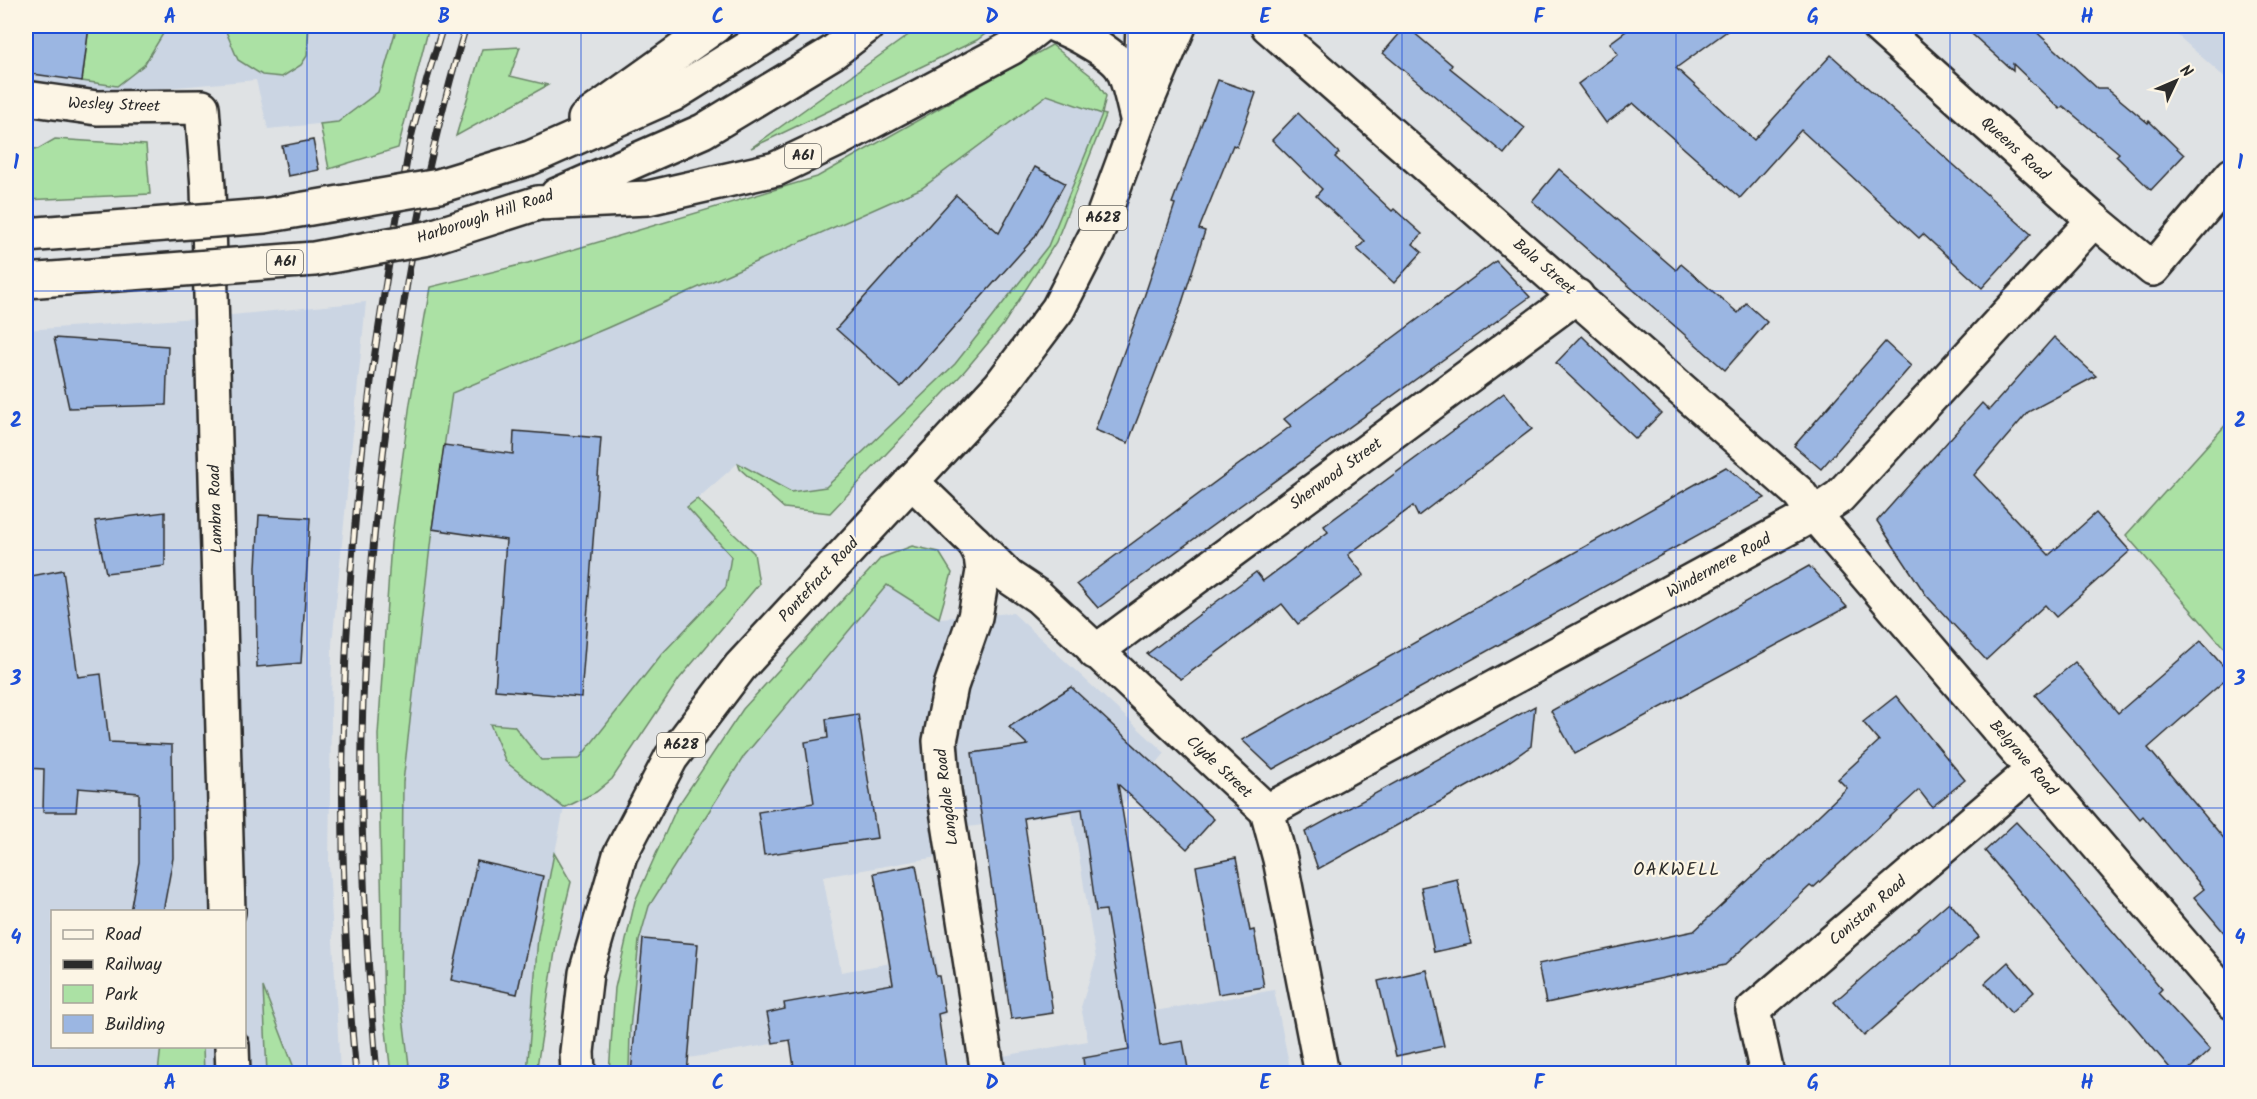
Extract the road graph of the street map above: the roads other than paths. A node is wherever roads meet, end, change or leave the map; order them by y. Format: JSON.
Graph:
{"nodes":[{"id":1,"x":715,"y":26,"type":"edge"},
{"id":2,"x":783,"y":26,"type":"edge"},
{"id":3,"x":867,"y":26,"type":"edge"},
{"id":4,"x":1039,"y":26,"type":"edge"},
{"id":5,"x":1057,"y":26,"type":"edge"},
{"id":6,"x":1143,"y":26,"type":"edge"},
{"id":7,"x":1163,"y":26,"type":"edge"},
{"id":8,"x":1179,"y":26,"type":"edge"},
{"id":9,"x":1268,"y":26,"type":"edge"},
{"id":10,"x":1878,"y":26,"type":"edge"},
{"id":11,"x":1141,"y":79,"type":"junction"},
{"id":12,"x":26,"y":98,"type":"edge"},
{"id":13,"x":202,"y":107,"type":"joint"},
{"id":14,"x":1138,"y":122,"type":"junction"},
{"id":15,"x":530,"y":158,"type":"junction"},
{"id":16,"x":2232,"y":175,"type":"edge"},
{"id":17,"x":538,"y":203,"type":"junction"},
{"id":18,"x":2094,"y":220,"type":"junction"},
{"id":19,"x":26,"y":235,"type":"edge"},
{"id":20,"x":26,"y":281,"type":"edge"},
{"id":21,"x":1577,"y":296,"type":"junction"},
{"id":22,"x":911,"y":481,"type":"junction"},
{"id":23,"x":1814,"y":514,"type":"junction"},
{"id":24,"x":974,"y":542,"type":"junction"},
{"id":25,"x":1095,"y":652,"type":"junction"},
{"id":26,"x":2033,"y":770,"type":"junction"},
{"id":27,"x":1267,"y":811,"type":"junction"},
{"id":28,"x":228,"y":910,"type":"edge"},
{"id":29,"x":2232,"y":1002,"type":"edge"},
{"id":30,"x":232,"y":1048,"type":"edge"},
{"id":31,"x":233,"y":1074,"type":"edge"},
{"id":32,"x":578,"y":1074,"type":"edge"},
{"id":33,"x":988,"y":1074,"type":"edge"},
{"id":34,"x":1322,"y":1074,"type":"edge"},
{"id":35,"x":1767,"y":1074,"type":"edge"}],
"edges":[{"from":1,"to":15,"type":"main road"},
{"from":2,"to":15,"type":"main road"},
{"from":3,"to":17,"type":"main road","name":"Harborough Hill Road","number":"A61"},
{"from":4,"to":17,"type":"main road","number":"A61"},
{"from":5,"to":14,"type":"main road"},
{"from":6,"to":11,"type":"main road","name":"Pontefract Road","number":"A628"},
{"from":7,"to":11,"type":"main road","name":"Pontefract Road"},
{"from":8,"to":14,"type":"main road","name":"Pontefract Road","number":"A628"},
{"from":9,"to":21,"type":"main road","name":"Bala Street"},
{"from":10,"to":18,"type":"main road","name":"Queens Road"},
{"from":11,"to":14,"type":"main road","name":"Pontefract Road","number":"A628"},
{"from":12,"to":13,"type":"main road","name":"Wesley Street"},
{"from":13,"to":28,"type":"main road","name":"Lambra Road"},
{"from":14,"to":22,"type":"main road","name":"Pontefract Road","number":"A628"},
{"from":15,"to":19,"type":"main road","bridge":true},
{"from":16,"to":18,"type":"main road","name":"Queens Road"},
{"from":17,"to":20,"type":"main road","name":"Harborough Hill Road","number":"A61","bridge":true},
{"from":18,"to":23,"type":"main road","name":"Windermere Road"},
{"from":21,"to":23,"type":"main road","name":"Bala Street"},
{"from":21,"to":25,"type":"main road","name":"Sherwood Street"},
{"from":22,"to":24,"type":"main road","name":"Langdale Road"},
{"from":22,"to":32,"type":"main road","name":"Pontefract Road","number":"A628"},
{"from":23,"to":26,"type":"main road","name":"Belgrave Road"},
{"from":23,"to":27,"type":"main road","name":"Windermere Road"},
{"from":24,"to":25,"type":"main road","name":"Clyde Street"},
{"from":24,"to":33,"type":"main road","name":"Langdale Road"},
{"from":25,"to":27,"type":"main road","name":"Clyde Street"},
{"from":26,"to":29,"type":"main road","name":"Belgrave Road"},
{"from":26,"to":35,"type":"main road","name":"Coniston Road"},
{"from":27,"to":34,"type":"main road","name":"Clyde Street"},
{"from":30,"to":31,"type":"main road"}]}
